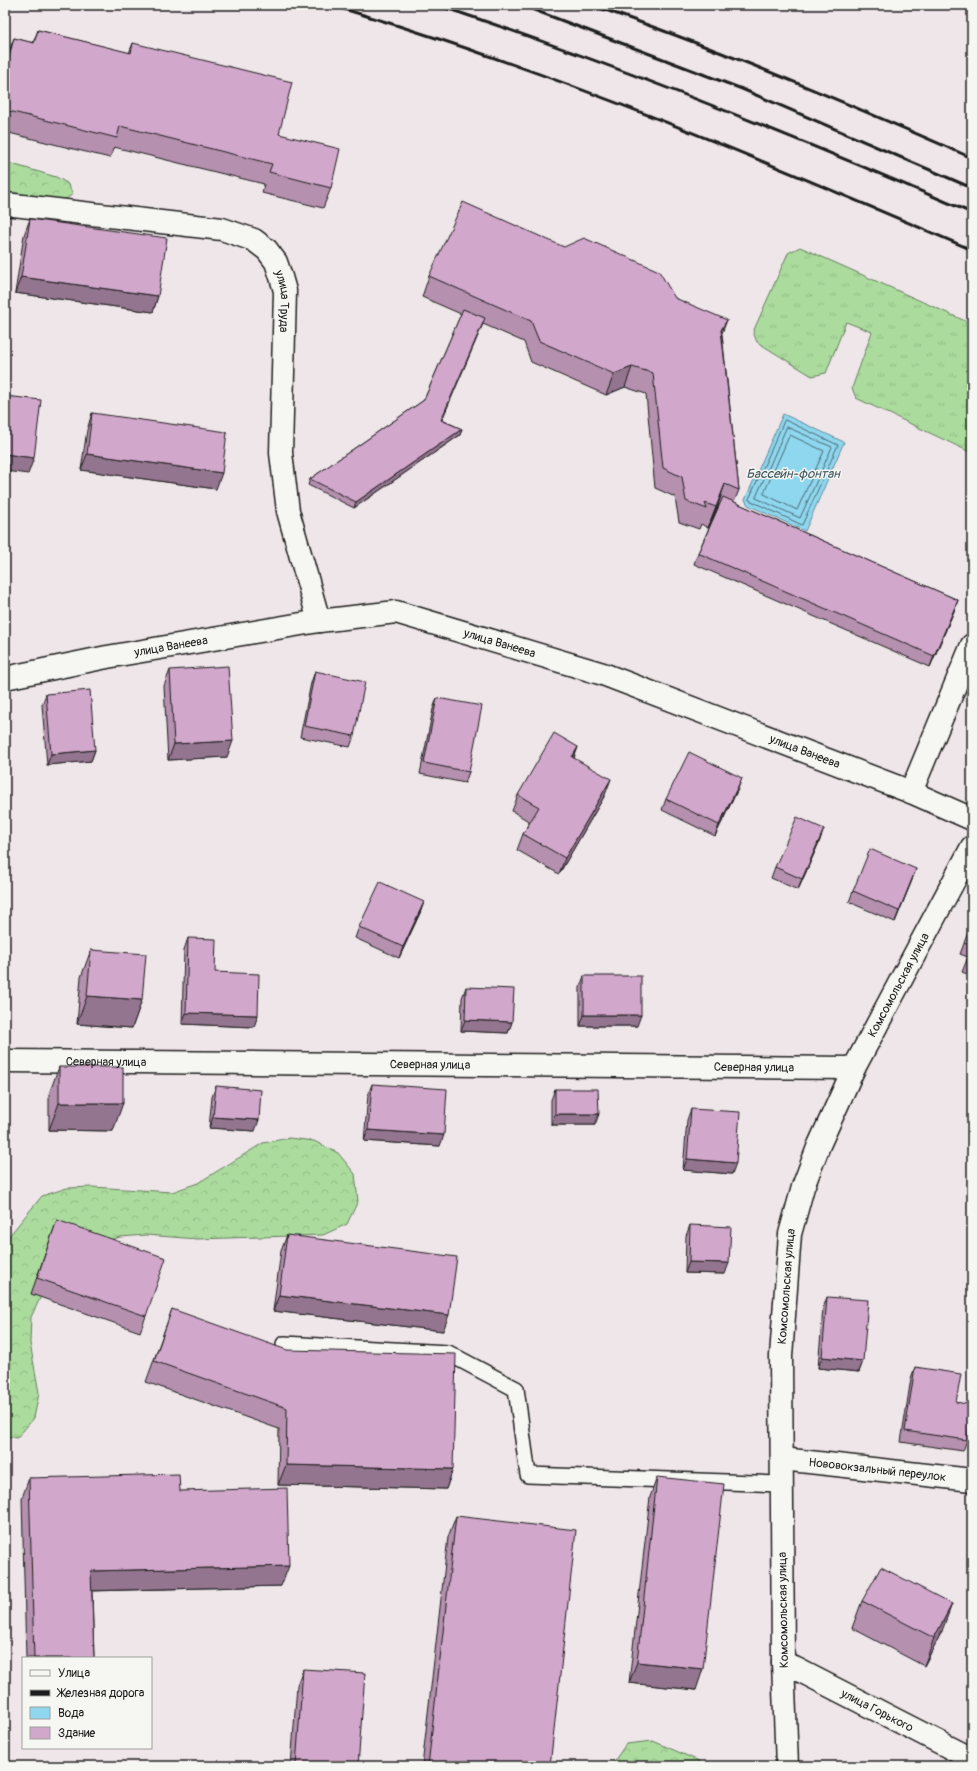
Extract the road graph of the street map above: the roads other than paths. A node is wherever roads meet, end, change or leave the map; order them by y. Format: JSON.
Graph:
{"nodes":[{"id":1,"x":5,"y":204,"type":"edge"},
{"id":2,"x":319,"y":621,"type":"junction"},
{"id":3,"x":972,"y":645,"type":"edge"},
{"id":4,"x":5,"y":678,"type":"edge"},
{"id":5,"x":911,"y":792,"type":"junction"},
{"id":6,"x":972,"y":819,"type":"edge"},
{"id":7,"x":972,"y":847,"type":"edge"},
{"id":8,"x":5,"y":1061,"type":"edge"},
{"id":9,"x":854,"y":1068,"type":"junction"},
{"id":10,"x":284,"y":1344,"type":"dead end"},
{"id":11,"x":782,"y":1459,"type":"junction"},
{"id":12,"x":972,"y":1480,"type":"edge"},
{"id":13,"x":782,"y":1484,"type":"junction"},
{"id":14,"x":783,"y":1662,"type":"junction"},
{"id":15,"x":972,"y":1759,"type":"edge"},
{"id":16,"x":787,"y":1766,"type":"edge"}],
"edges":[{"from":1,"to":2,"type":"street","name":"улица Труда"},
{"from":2,"to":4,"type":"street","name":"улица Ванеева"},
{"from":2,"to":5,"type":"street","name":"улица Ванеева"},
{"from":3,"to":5,"type":"street"},
{"from":5,"to":6,"type":"street","name":"улица Ванеева"},
{"from":7,"to":9,"type":"street","name":"Комсомольская улица"},
{"from":8,"to":9,"type":"street","name":"Северная улица"},
{"from":9,"to":11,"type":"street","name":"Комсомольская улица"},
{"from":10,"to":13,"type":"lane"},
{"from":11,"to":12,"type":"street","name":"Нововокзальный переулок"},
{"from":11,"to":13,"type":"street","name":"Комсомольская улица"},
{"from":13,"to":14,"type":"street","name":"Комсомольская улица"},
{"from":14,"to":15,"type":"street","name":"улица Горького"},
{"from":14,"to":16,"type":"street","name":"Комсомольская улица"}]}
